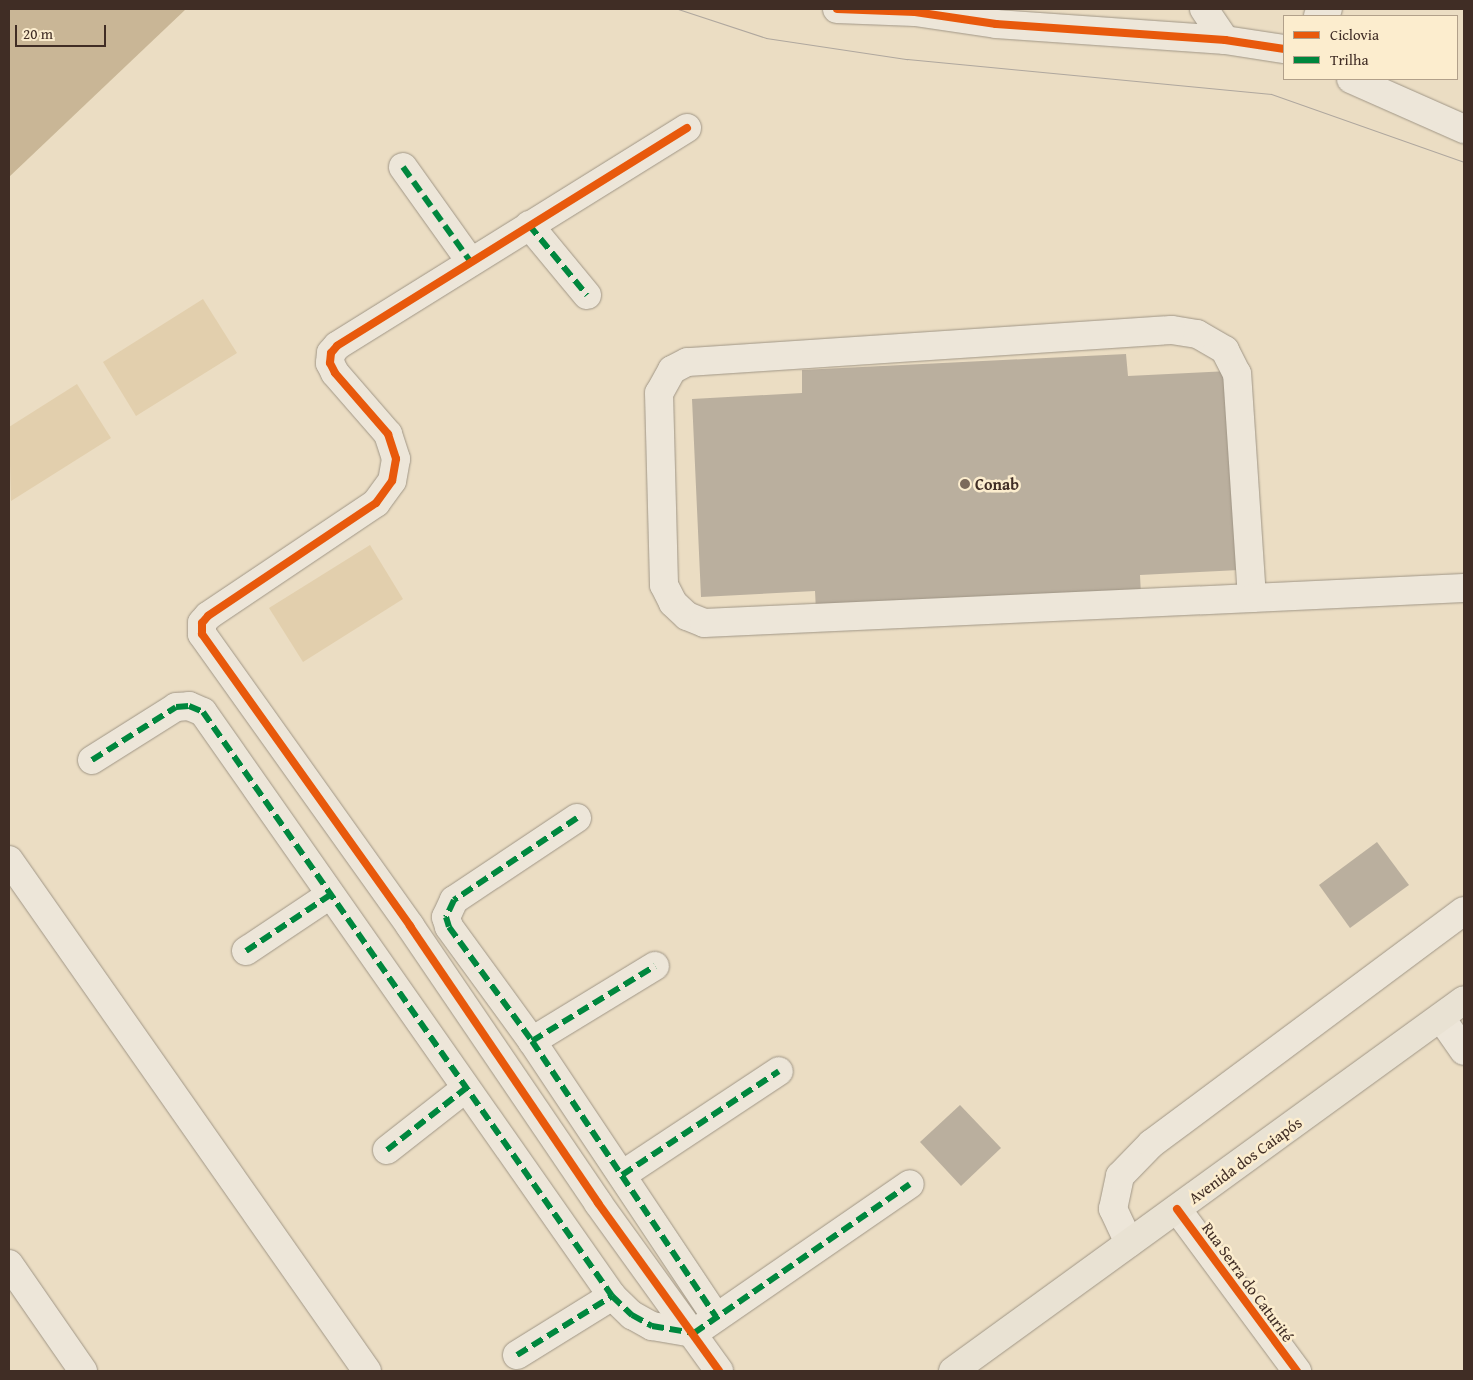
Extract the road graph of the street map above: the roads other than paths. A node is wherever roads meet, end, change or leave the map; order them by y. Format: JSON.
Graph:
{"nodes":[{"id":1,"x":837,"y":9,"type":"edge"},
{"id":2,"x":1204,"y":9,"type":"edge"},
{"id":3,"x":915,"y":10,"type":"edge"},
{"id":4,"x":994,"y":17,"type":"edge"},
{"id":5,"x":1225,"y":40,"type":"junction"},
{"id":6,"x":1283,"y":46,"type":"edge"},
{"id":7,"x":1353,"y":80,"type":"edge"},
{"id":8,"x":687,"y":128,"type":"dead end"},
{"id":9,"x":1464,"y":129,"type":"edge"},
{"id":10,"x":403,"y":167,"type":"dead end"},
{"id":11,"x":529,"y":225,"type":"junction"},
{"id":12,"x":470,"y":261,"type":"junction"},
{"id":13,"x":587,"y":295,"type":"dead end"},
{"id":14,"x":1464,"y":588,"type":"edge"},
{"id":15,"x":1252,"y":598,"type":"junction"},
{"id":16,"x":92,"y":760,"type":"dead end"},
{"id":17,"x":577,"y":818,"type":"dead end"},
{"id":18,"x":9,"y":860,"type":"edge"},
{"id":19,"x":330,"y":895,"type":"junction"},
{"id":20,"x":1464,"y":911,"type":"edge"},
{"id":21,"x":246,"y":951,"type":"dead end"},
{"id":22,"x":655,"y":966,"type":"dead end"},
{"id":23,"x":1464,"y":1000,"type":"edge"},
{"id":24,"x":1440,"y":1018,"type":"junction"},
{"id":25,"x":532,"y":1041,"type":"junction"},
{"id":26,"x":1464,"y":1050,"type":"edge"},
{"id":27,"x":779,"y":1071,"type":"dead end"},
{"id":28,"x":466,"y":1088,"type":"junction"},
{"id":29,"x":388,"y":1150,"type":"dead end"},
{"id":30,"x":622,"y":1175,"type":"junction"},
{"id":31,"x":910,"y":1184,"type":"dead end"},
{"id":32,"x":1177,"y":1209,"type":"junction"},
{"id":33,"x":1129,"y":1243,"type":"junction"},
{"id":34,"x":9,"y":1264,"type":"edge"},
{"id":35,"x":612,"y":1296,"type":"junction"},
{"id":36,"x":716,"y":1317,"type":"junction"},
{"id":37,"x":694,"y":1333,"type":"junction"},
{"id":38,"x":517,"y":1355,"type":"dead end"},
{"id":39,"x":84,"y":1371,"type":"edge"},
{"id":40,"x":367,"y":1371,"type":"edge"},
{"id":41,"x":719,"y":1371,"type":"edge"},
{"id":42,"x":953,"y":1371,"type":"edge"},
{"id":43,"x":1297,"y":1371,"type":"edge"}],
"edges":[{"from":1,"to":3,"type":"street"},
{"from":2,"to":5,"type":"street"},
{"from":3,"to":4,"type":"street"},
{"from":4,"to":5,"type":"street"},
{"from":5,"to":6,"type":"street"},
{"from":7,"to":9,"type":"street"},
{"from":8,"to":11,"type":"street"},
{"from":10,"to":12,"type":"street"},
{"from":11,"to":12,"type":"street"},
{"from":11,"to":13,"type":"street"},
{"from":12,"to":37,"type":"street"},
{"from":14,"to":15,"type":"street"},
{"from":15,"to":15,"type":"street"},
{"from":16,"to":19,"type":"street"},
{"from":17,"to":25,"type":"street"},
{"from":18,"to":40,"type":"street"},
{"from":19,"to":21,"type":"street"},
{"from":19,"to":28,"type":"street"},
{"from":20,"to":33,"type":"street"},
{"from":22,"to":25,"type":"street"},
{"from":23,"to":24,"type":"main road","name":"Avenida dos Caiapós"},
{"from":24,"to":26,"type":"street"},
{"from":24,"to":32,"type":"main road","name":"Avenida dos Caiapós"},
{"from":25,"to":30,"type":"street"},
{"from":27,"to":30,"type":"street"},
{"from":28,"to":29,"type":"street"},
{"from":28,"to":35,"type":"street"},
{"from":30,"to":36,"type":"street"},
{"from":31,"to":36,"type":"street"},
{"from":32,"to":33,"type":"main road","name":"Avenida dos Caiapós"},
{"from":32,"to":43,"type":"street","name":"Rua Serra do Caturité"},
{"from":33,"to":42,"type":"main road","name":"Avenida dos Caiapós"},
{"from":34,"to":39,"type":"street"},
{"from":35,"to":37,"type":"street"},
{"from":35,"to":38,"type":"street"},
{"from":36,"to":37,"type":"street"},
{"from":37,"to":41,"type":"street"}]}
